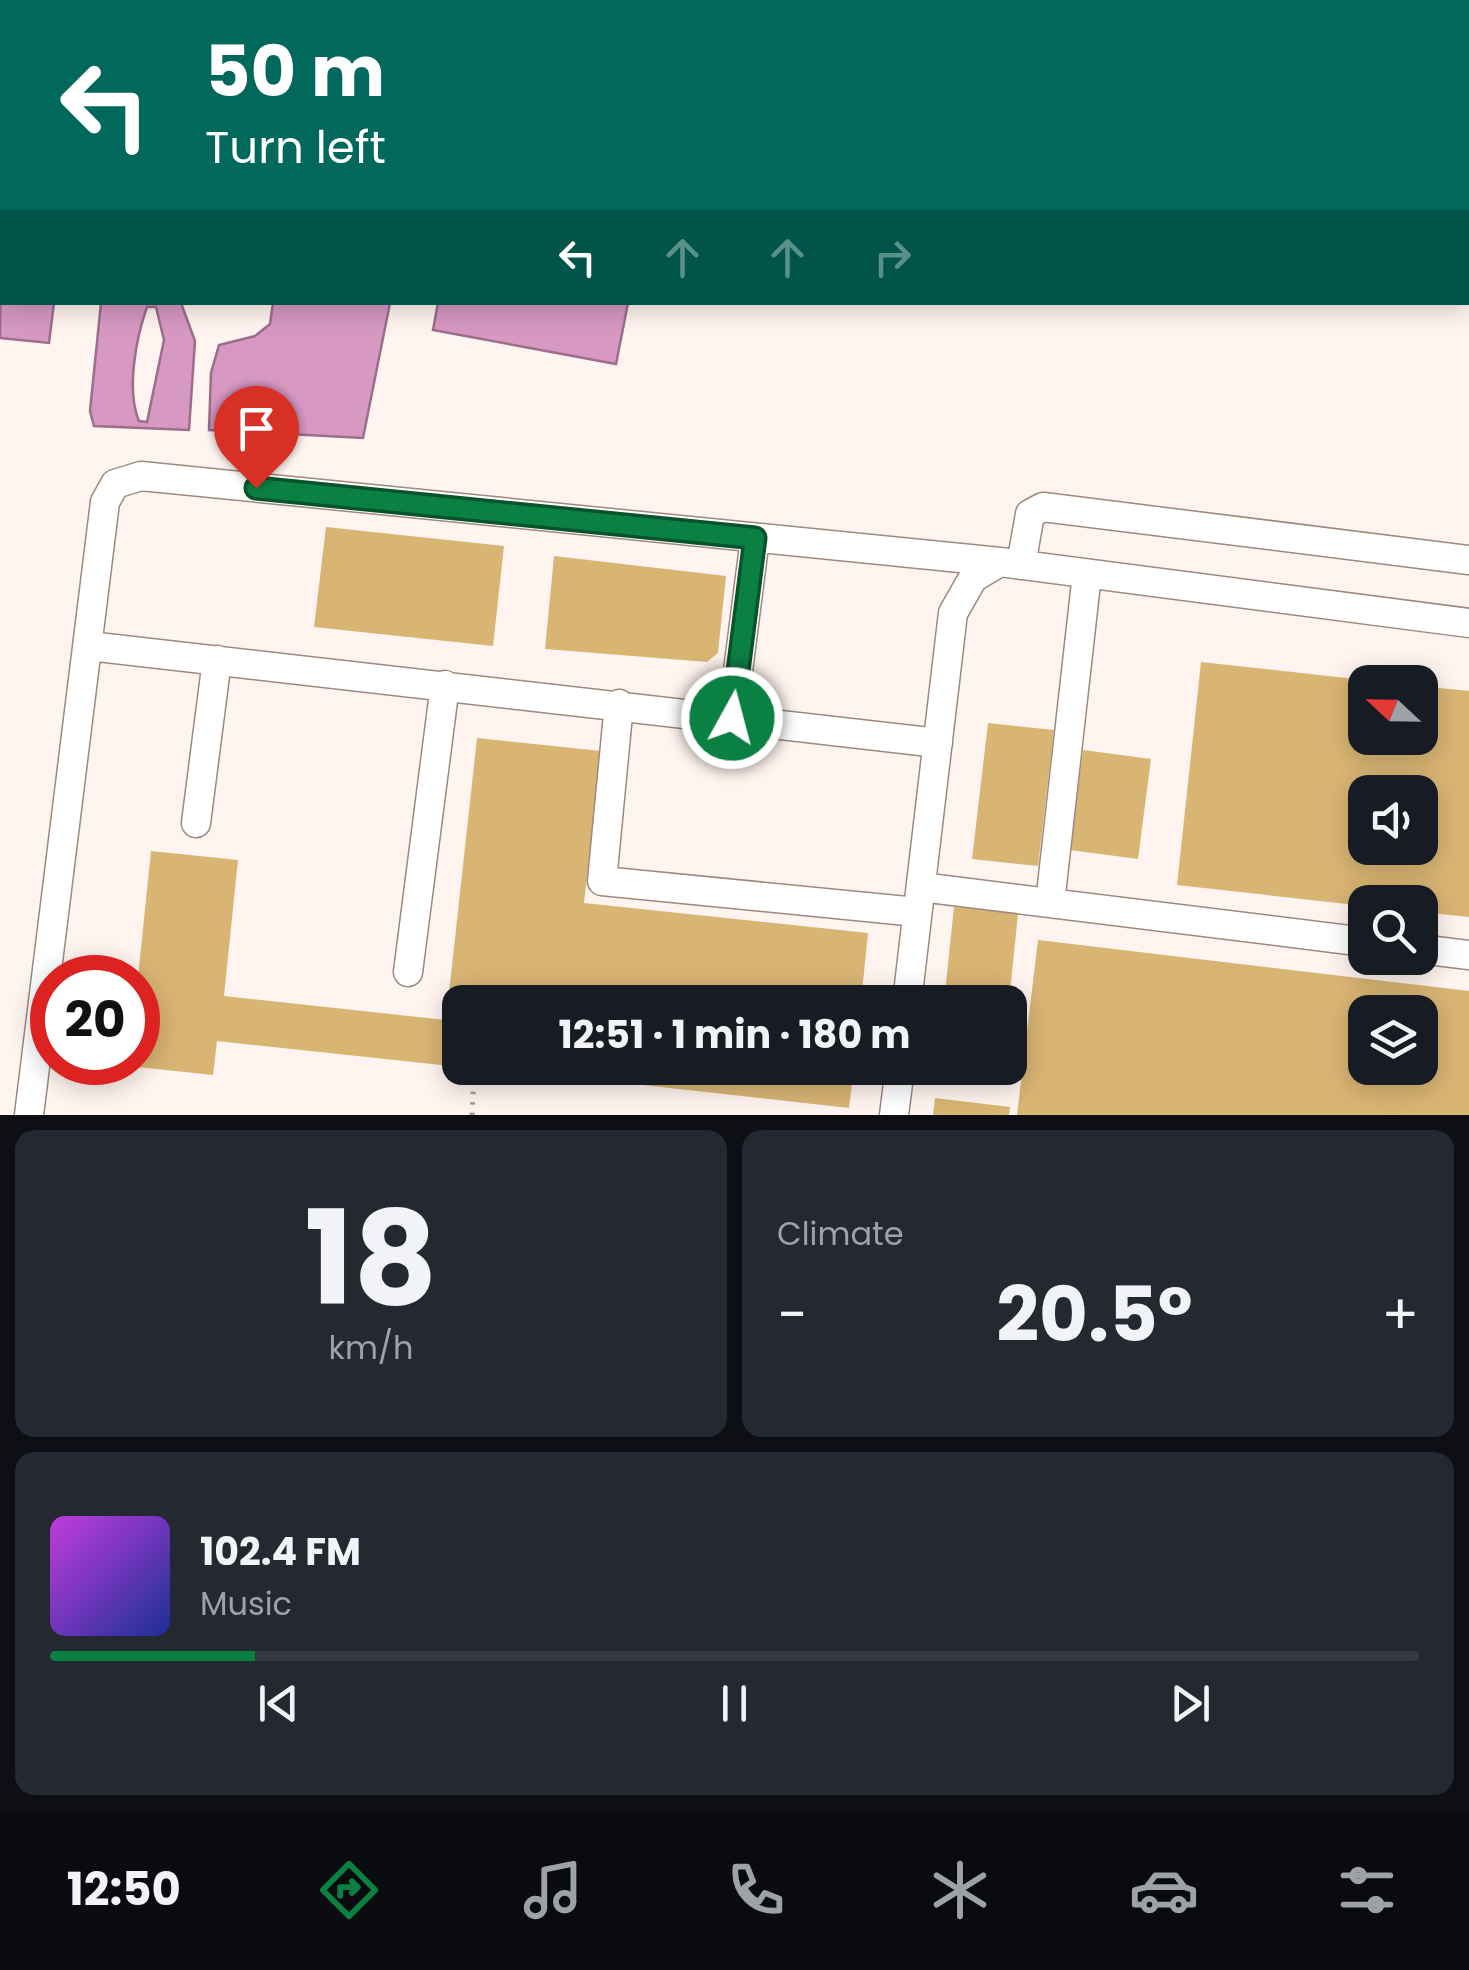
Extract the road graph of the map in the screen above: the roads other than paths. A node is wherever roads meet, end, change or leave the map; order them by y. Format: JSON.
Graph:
{"nodes":[{"id":1,"x":755,"y":538,"type":"junction"},
{"id":2,"x":1469,"y":560,"type":"edge"},
{"id":3,"x":1011,"y":563,"type":"junction"},
{"id":4,"x":1087,"y":574,"type":"junction"},
{"id":5,"x":1469,"y":623,"type":"edge"},
{"id":6,"x":89,"y":646,"type":"junction"},
{"id":7,"x":216,"y":660,"type":"junction"},
{"id":8,"x":445,"y":685,"type":"junction"},
{"id":9,"x":619,"y":704,"type":"junction"},
{"id":10,"x":732,"y":718,"type":"junction"},
{"id":11,"x":938,"y":743,"type":"junction"},
{"id":12,"x":196,"y":823,"type":"dead end"},
{"id":13,"x":919,"y":899,"type":"junction"},
{"id":14,"x":1050,"y":902,"type":"junction"},
{"id":15,"x":1348,"y":940,"type":"edge"},
{"id":16,"x":1438,"y":951,"type":"edge"},
{"id":17,"x":1469,"y":955,"type":"edge"},
{"id":18,"x":408,"y":972,"type":"dead end"},
{"id":19,"x":909,"y":985,"type":"edge"},
{"id":20,"x":898,"y":1085,"type":"edge"},
{"id":21,"x":28,"y":1115,"type":"edge"},
{"id":22,"x":894,"y":1115,"type":"edge"}],
"edges":[{"from":1,"to":3,"type":"lane"},
{"from":1,"to":6,"type":"lane"},
{"from":1,"to":10,"type":"lane"},
{"from":2,"to":3,"type":"lane"},
{"from":3,"to":4,"type":"lane"},
{"from":3,"to":11,"type":"lane"},
{"from":4,"to":5,"type":"lane"},
{"from":4,"to":14,"type":"lane"},
{"from":6,"to":7,"type":"lane"},
{"from":6,"to":21,"type":"lane"},
{"from":7,"to":8,"type":"lane"},
{"from":7,"to":12,"type":"lane"},
{"from":8,"to":9,"type":"lane"},
{"from":8,"to":18,"type":"lane"},
{"from":9,"to":10,"type":"lane"},
{"from":9,"to":13,"type":"lane"},
{"from":10,"to":11,"type":"lane"},
{"from":11,"to":13,"type":"lane"},
{"from":13,"to":14,"type":"lane"},
{"from":13,"to":19,"type":"lane"},
{"from":14,"to":15,"type":"lane"},
{"from":16,"to":17,"type":"lane"},
{"from":20,"to":22,"type":"lane"}]}
